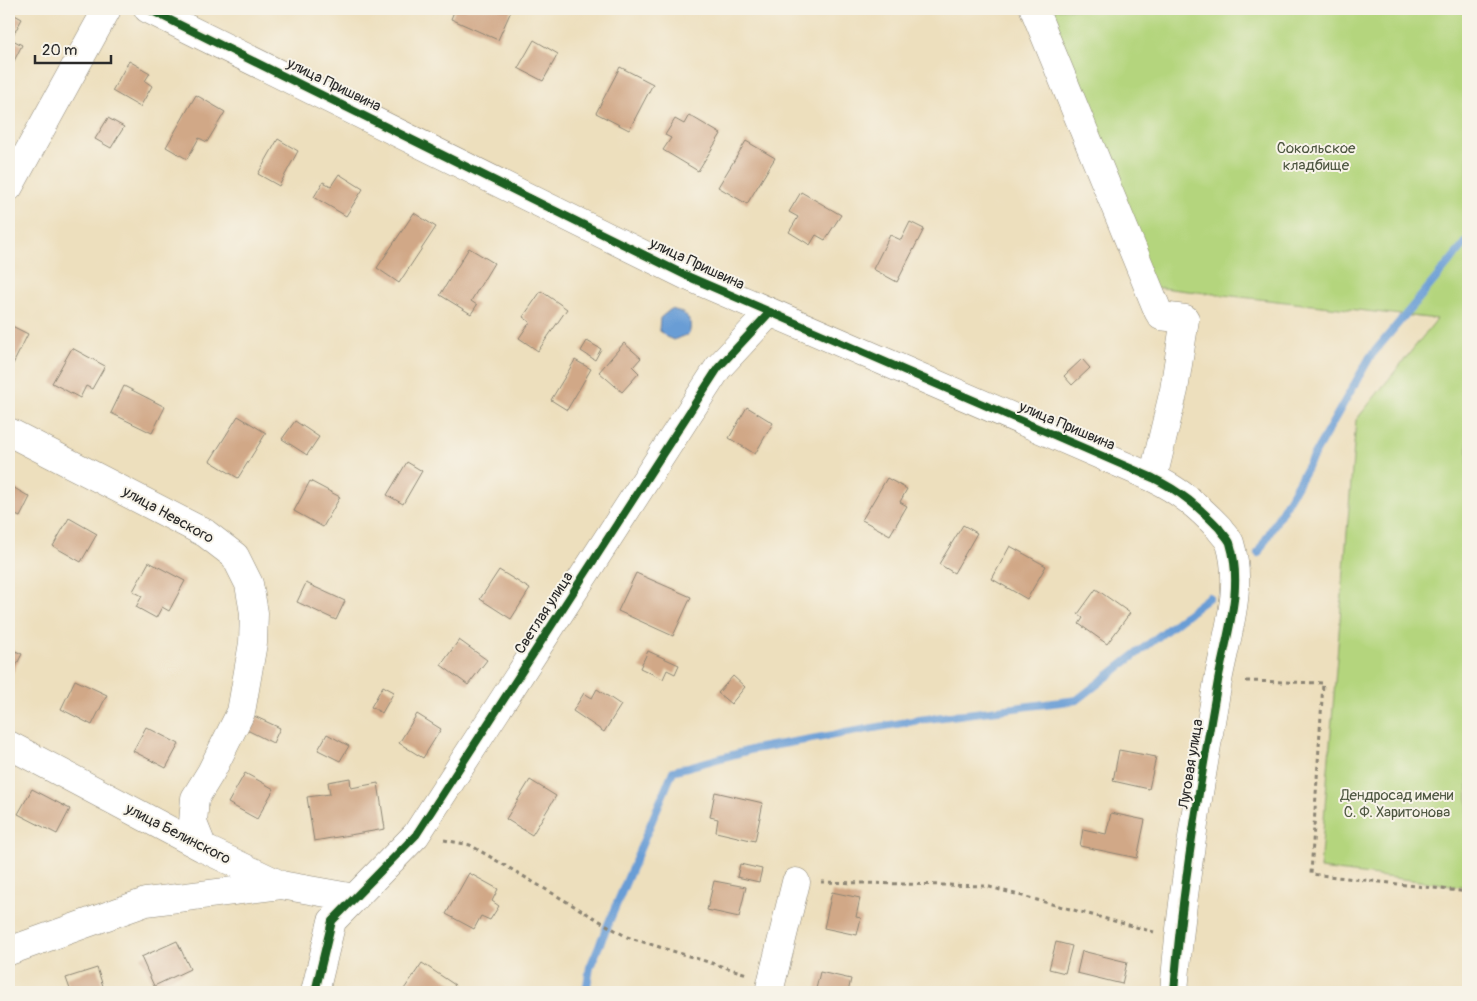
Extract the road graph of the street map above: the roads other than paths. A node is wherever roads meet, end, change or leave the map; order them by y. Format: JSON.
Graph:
{"nodes":[{"id":1,"x":107,"y":9,"type":"edge"},
{"id":2,"x":148,"y":9,"type":"edge"},
{"id":3,"x":1034,"y":9,"type":"edge"},
{"id":4,"x":9,"y":187,"type":"edge"},
{"id":5,"x":770,"y":312,"type":"junction"},
{"id":6,"x":9,"y":432,"type":"edge"},
{"id":7,"x":1154,"y":478,"type":"junction"},
{"id":8,"x":1230,"y":541,"type":"joint"},
{"id":9,"x":9,"y":745,"type":"edge"},
{"id":10,"x":203,"y":848,"type":"junction"},
{"id":11,"x":796,"y":882,"type":"road end"},
{"id":12,"x":281,"y":885,"type":"junction"},
{"id":13,"x":355,"y":898,"type":"junction"},
{"id":14,"x":9,"y":951,"type":"edge"},
{"id":15,"x":770,"y":987,"type":"edge"},
{"id":16,"x":314,"y":992,"type":"edge"},
{"id":17,"x":1174,"y":992,"type":"edge"}],
"edges":[{"from":1,"to":4,"type":"street"},
{"from":2,"to":5,"type":"street","name":"улица Пришвина"},
{"from":3,"to":7,"type":"street"},
{"from":5,"to":7,"type":"street","name":"улица Пришвина"},
{"from":5,"to":13,"type":"street","name":"Светлая улица"},
{"from":6,"to":10,"type":"street","name":"улица Невского"},
{"from":7,"to":8,"type":"street","name":"улица Пришвина"},
{"from":8,"to":17,"type":"street","name":"Луговая улица"},
{"from":9,"to":10,"type":"street","name":"улица Белинского"},
{"from":10,"to":12,"type":"street","name":"улица Белинского"},
{"from":11,"to":15,"type":"street"},
{"from":12,"to":13,"type":"street","name":"улица Белинского"},
{"from":12,"to":14,"type":"street"},
{"from":13,"to":16,"type":"street","name":"Светлая улица"}]}
